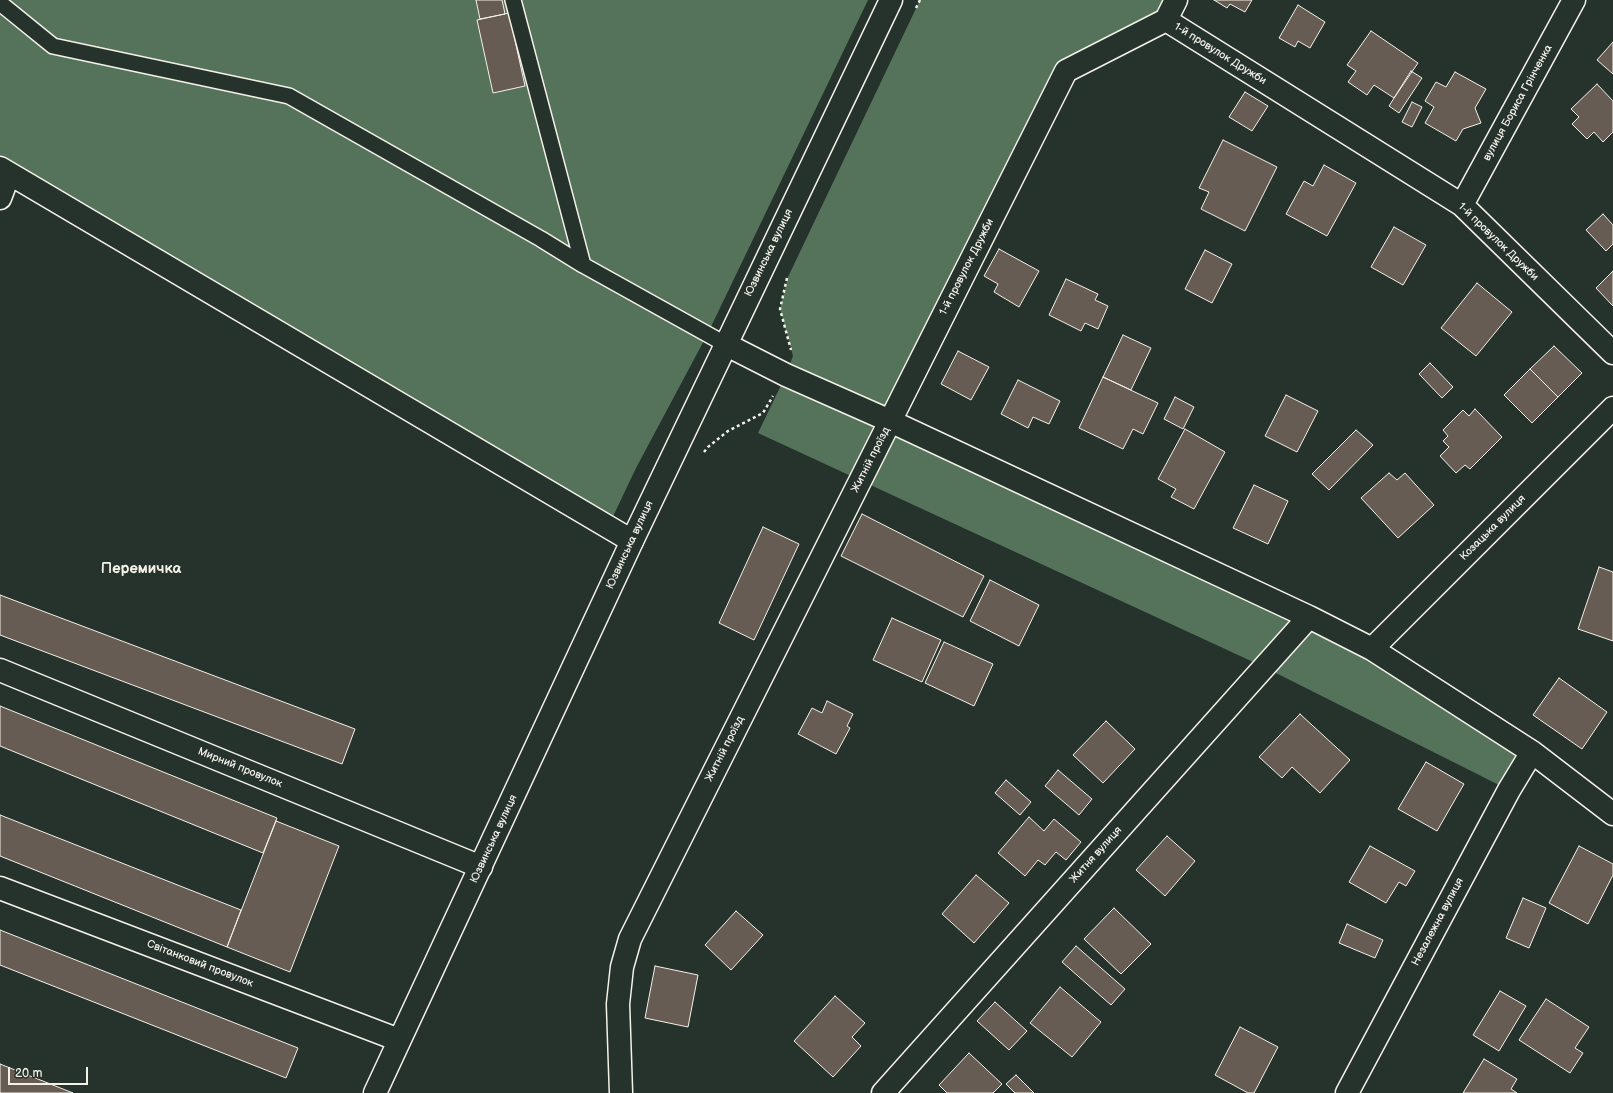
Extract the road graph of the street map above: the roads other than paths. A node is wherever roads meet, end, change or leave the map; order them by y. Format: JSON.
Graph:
{"nodes":[{"id":1,"x":513,"y":0,"type":"edge"},
{"id":2,"x":891,"y":0,"type":"edge"},
{"id":3,"x":1176,"y":0,"type":"edge"},
{"id":4,"x":1574,"y":0,"type":"edge"},
{"id":5,"x":0,"y":3,"type":"edge"},
{"id":6,"x":1166,"y":20,"type":"junction"},
{"id":7,"x":4,"y":171,"type":"edge"},
{"id":8,"x":0,"y":198,"type":"edge"},
{"id":9,"x":1462,"y":205,"type":"junction"},
{"id":10,"x":583,"y":265,"type":"junction"},
{"id":11,"x":725,"y":344,"type":"junction"},
{"id":12,"x":1613,"y":353,"type":"edge"},
{"id":13,"x":1613,"y":408,"type":"edge"},
{"id":14,"x":890,"y":421,"type":"junction"},
{"id":15,"x":632,"y":541,"type":"junction"},
{"id":16,"x":1309,"y":617,"type":"junction"},
{"id":17,"x":1372,"y":649,"type":"junction"},
{"id":18,"x":0,"y":670,"type":"edge"},
{"id":19,"x":1532,"y":752,"type":"junction"},
{"id":20,"x":1613,"y":814,"type":"edge"},
{"id":21,"x":481,"y":867,"type":"junction"},
{"id":22,"x":0,"y":888,"type":"edge"},
{"id":23,"x":399,"y":1040,"type":"junction"},
{"id":24,"x":375,"y":1093,"type":"edge"},
{"id":25,"x":621,"y":1093,"type":"edge"},
{"id":26,"x":883,"y":1093,"type":"edge"},
{"id":27,"x":1346,"y":1093,"type":"edge"}],
"edges":[{"from":1,"to":10,"type":"lane"},
{"from":2,"to":11,"type":"street","name":"Юзвинська вулиця"},
{"from":3,"to":6,"type":"street"},
{"from":4,"to":9,"type":"street","name":"вулиця Бориса Грінченка"},
{"from":5,"to":10,"type":"lane"},
{"from":6,"to":9,"type":"street","name":"1-й провулок Дружби"},
{"from":6,"to":14,"type":"street","name":"1-й провулок Дружби"},
{"from":7,"to":8,"type":"street"},
{"from":7,"to":15,"type":"street"},
{"from":9,"to":12,"type":"street","name":"1-й провулок Дружби"},
{"from":10,"to":11,"type":"lane"},
{"from":11,"to":14,"type":"street"},
{"from":11,"to":15,"type":"street","name":"Юзвинська вулиця"},
{"from":13,"to":17,"type":"street","name":"Козацька вулиця"},
{"from":14,"to":16,"type":"street"},
{"from":14,"to":25,"type":"street","name":"Житній проїзд"},
{"from":15,"to":21,"type":"street","name":"Юзвинська вулиця"},
{"from":16,"to":17,"type":"street"},
{"from":16,"to":26,"type":"street","name":"Житня вулиця"},
{"from":17,"to":19,"type":"street"},
{"from":18,"to":21,"type":"street","name":"Мирний провулок"},
{"from":19,"to":20,"type":"street"},
{"from":19,"to":27,"type":"street","name":"Незалежна вулиця"},
{"from":21,"to":23,"type":"street","name":"Юзвинська вулиця"},
{"from":22,"to":23,"type":"street","name":"Світанковий провулок"},
{"from":23,"to":24,"type":"street","name":"Юзвинська вулиця"}]}
